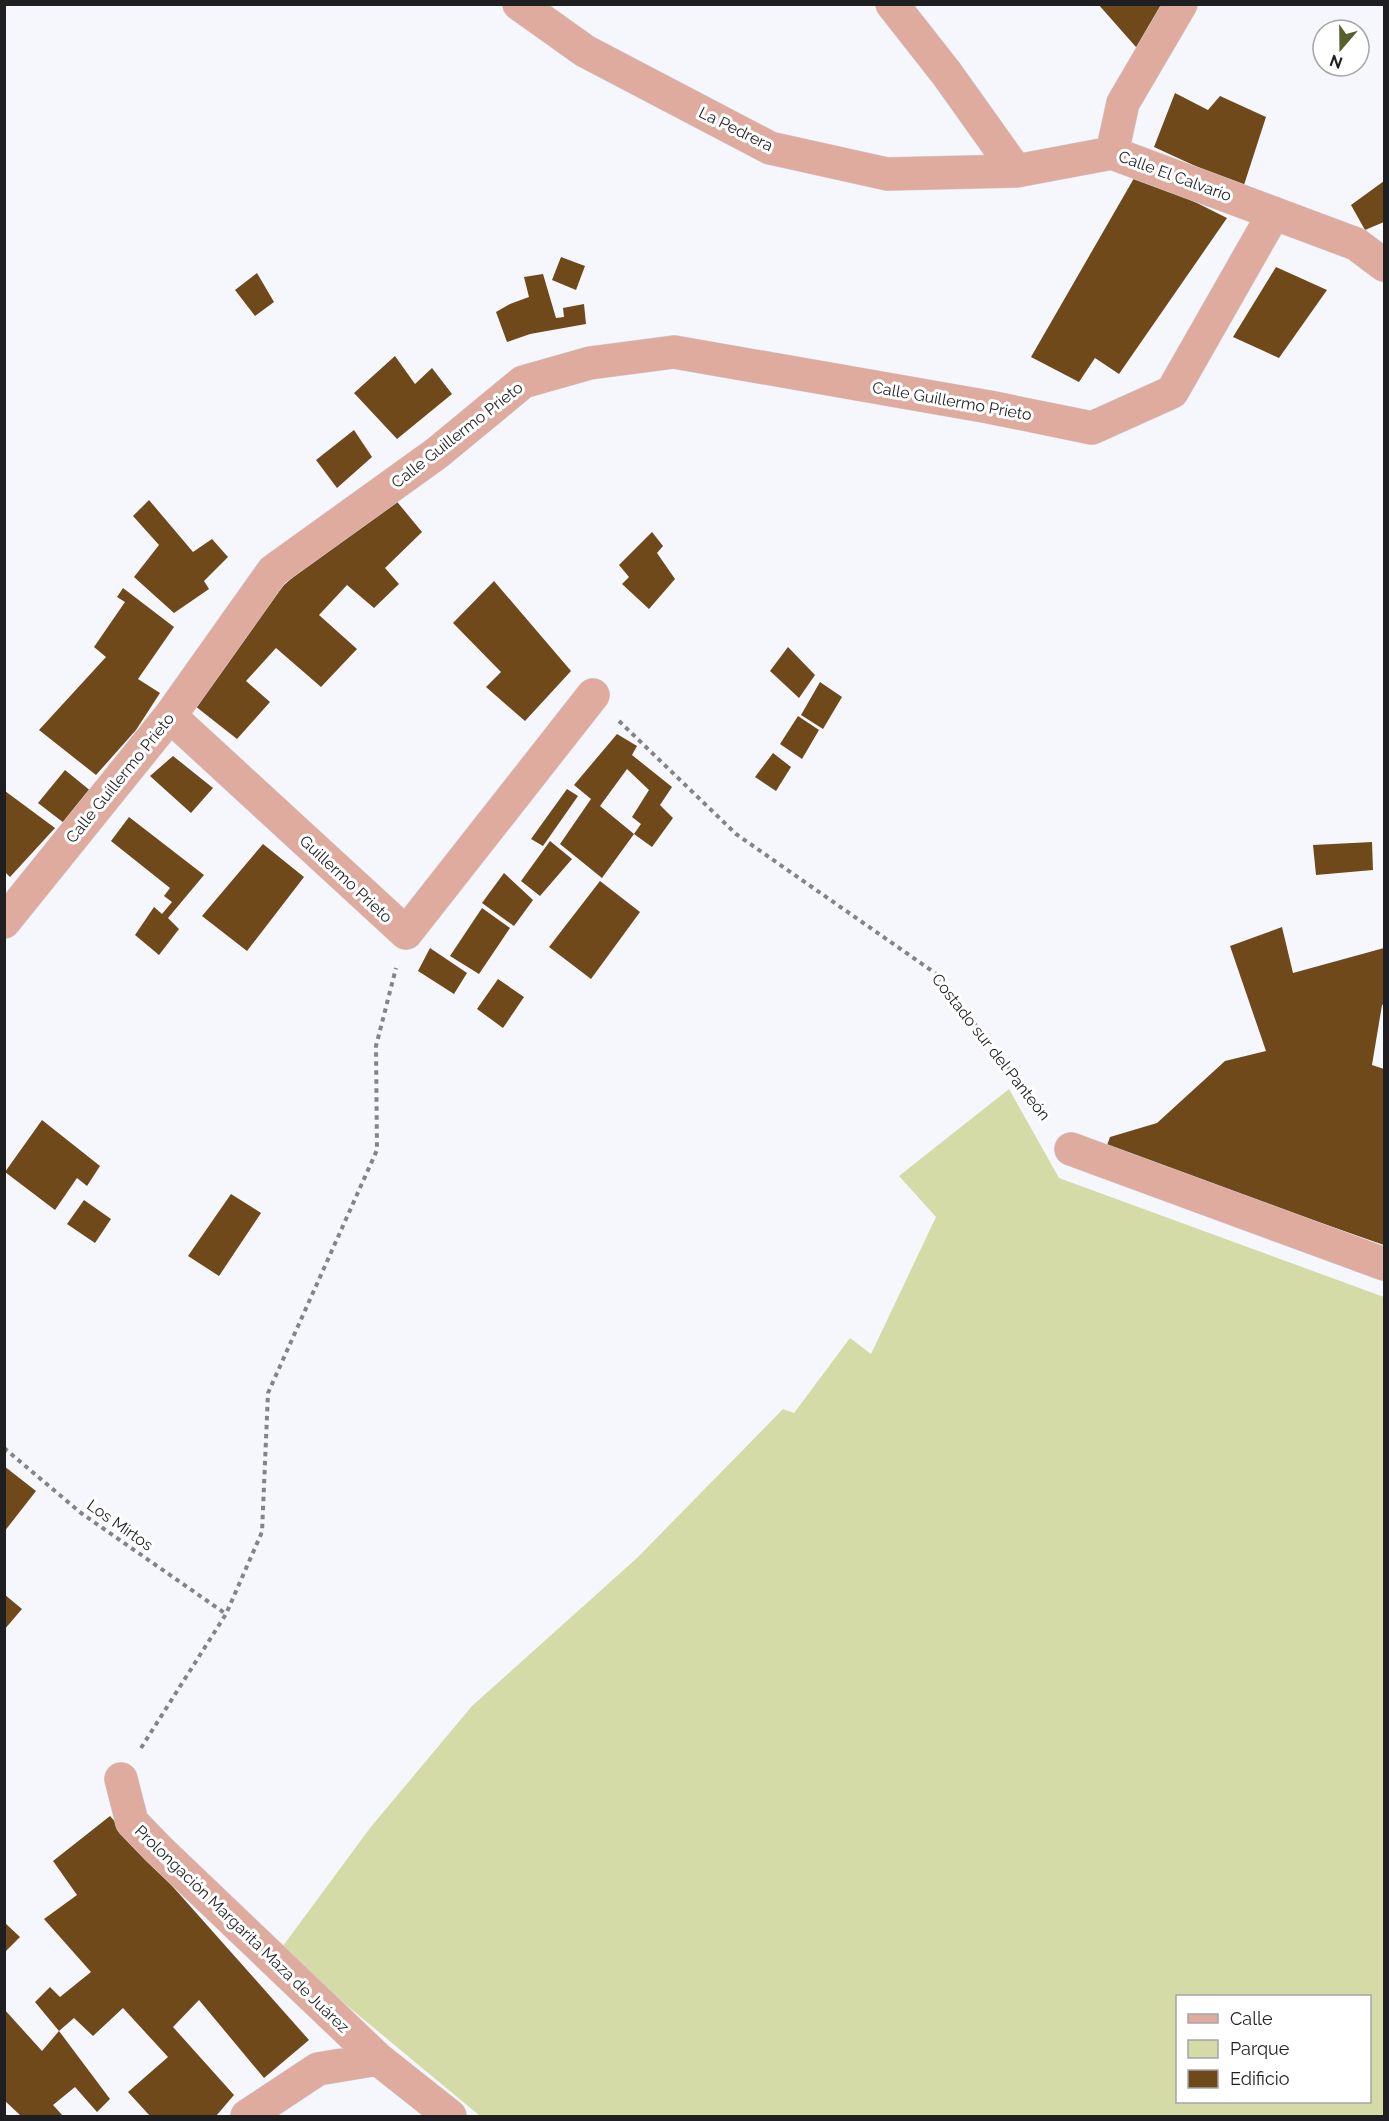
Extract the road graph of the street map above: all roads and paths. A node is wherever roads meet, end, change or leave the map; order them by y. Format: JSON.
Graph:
{"nodes":[{"id":1,"x":519,"y":4,"type":"edge"},
{"id":2,"x":892,"y":4,"type":"edge"},
{"id":3,"x":1181,"y":4,"type":"edge"},
{"id":4,"x":1112,"y":153,"type":"junction"},
{"id":5,"x":1016,"y":171,"type":"junction"},
{"id":6,"x":1274,"y":213,"type":"junction"},
{"id":7,"x":1384,"y":264,"type":"edge"},
{"id":8,"x":593,"y":695,"type":"joint"},
{"id":9,"x":170,"y":717,"type":"junction"},
{"id":10,"x":4,"y":922,"type":"edge"},
{"id":11,"x":406,"y":933,"type":"junction"},
{"id":12,"x":1071,"y":1149,"type":"joint"},
{"id":13,"x":1384,"y":1264,"type":"edge"},
{"id":14,"x":4,"y":1448,"type":"edge"},
{"id":15,"x":226,"y":1614,"type":"junction"},
{"id":16,"x":121,"y":1779,"type":"joint"},
{"id":17,"x":378,"y":2059,"type":"junction"},
{"id":18,"x":247,"y":2116,"type":"edge"},
{"id":19,"x":450,"y":2116,"type":"edge"}],
"edges":[{"from":1,"to":5,"type":"street","name":"La Pedrera"},
{"from":2,"to":5,"type":"street"},
{"from":3,"to":4,"type":"street"},
{"from":4,"to":5,"type":"street","name":"Calle El Calvario"},
{"from":4,"to":6,"type":"street","name":"Calle El Calvario"},
{"from":6,"to":7,"type":"street","name":"Calle El Calvario"},
{"from":6,"to":9,"type":"street","name":"Calle Guillermo Prieto"},
{"from":8,"to":11,"type":"street","name":"Guillermo Prieto"},
{"from":8,"to":12,"type":"path","name":"Costado sur del Panteón"},
{"from":9,"to":10,"type":"street","name":"Calle Guillermo Prieto"},
{"from":9,"to":11,"type":"street","name":"Guillermo Prieto"},
{"from":11,"to":15,"type":"path"},
{"from":12,"to":13,"type":"street"},
{"from":14,"to":15,"type":"path","name":"Los Mirtos"},
{"from":15,"to":16,"type":"path"},
{"from":16,"to":17,"type":"street","name":"Prolongación Margarita Maza de Juárez"},
{"from":17,"to":18,"type":"street"},
{"from":17,"to":19,"type":"street","name":"Prolongación Margarita Maza de Juárez"}]}
